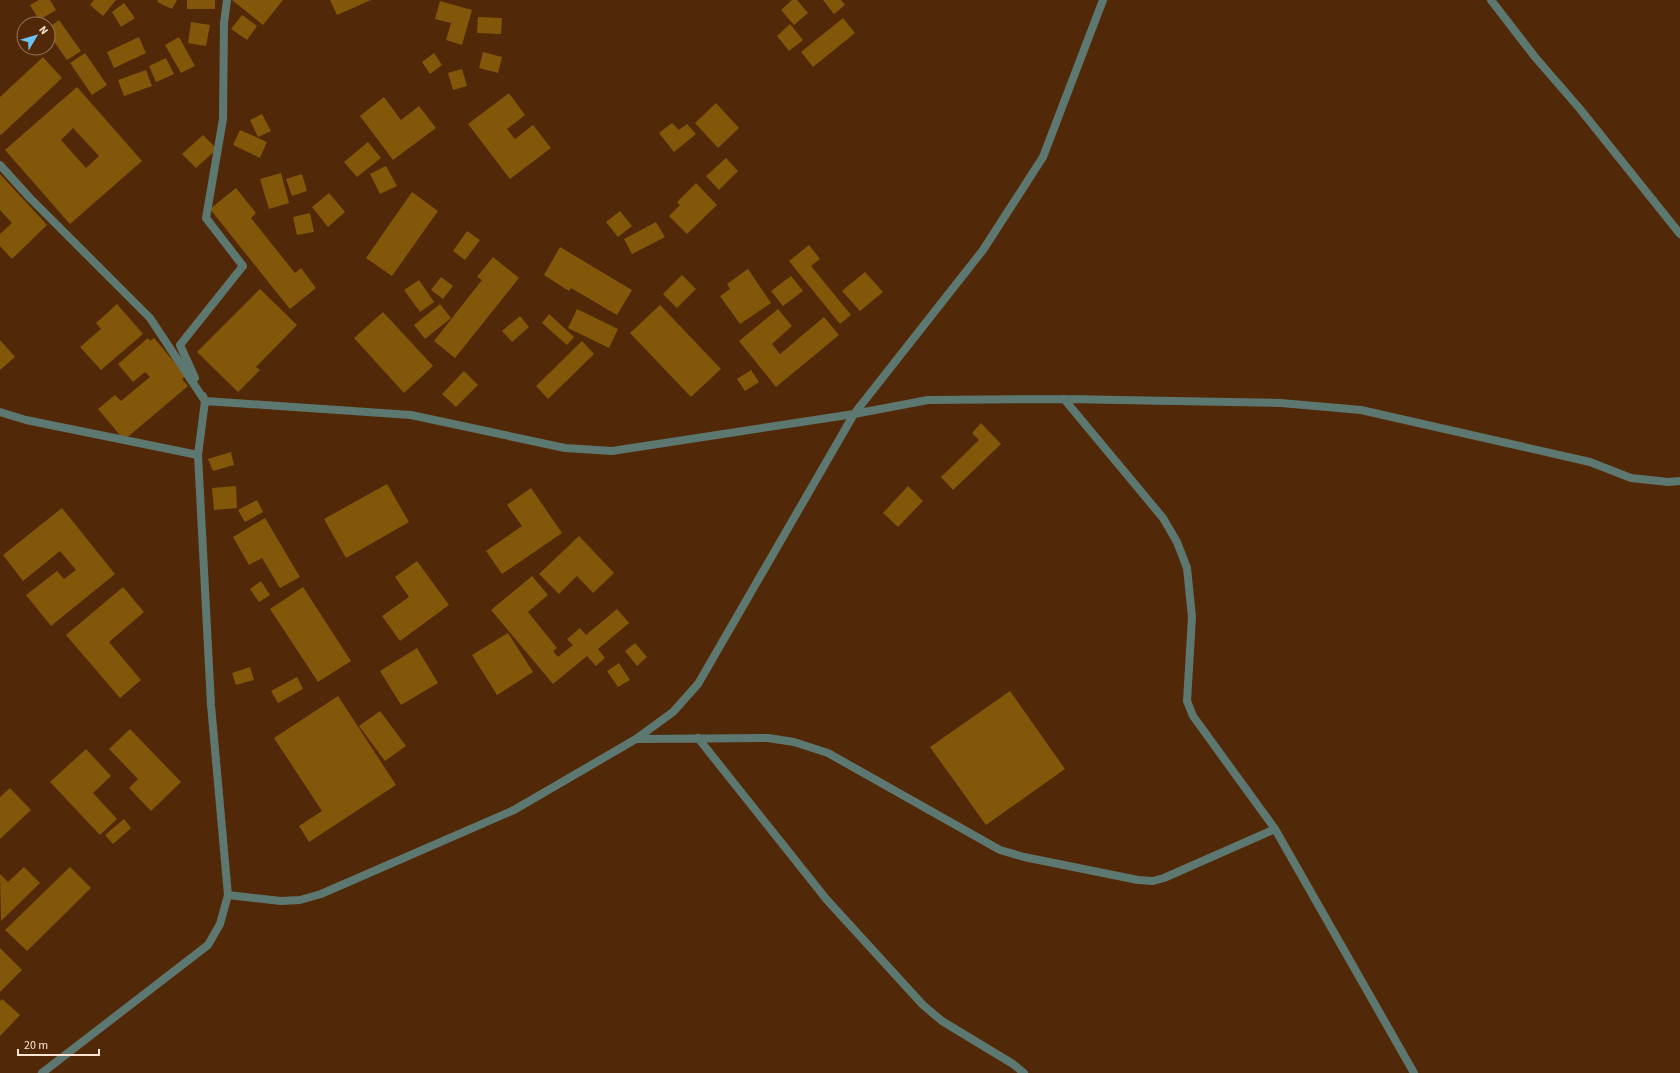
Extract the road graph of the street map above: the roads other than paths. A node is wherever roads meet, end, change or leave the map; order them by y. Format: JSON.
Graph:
{"nodes":[{"id":1,"x":227,"y":0,"type":"edge"},
{"id":2,"x":1103,"y":0,"type":"edge"},
{"id":3,"x":1491,"y":0,"type":"edge"},
{"id":4,"x":0,"y":165,"type":"edge"},
{"id":5,"x":1680,"y":234,"type":"edge"},
{"id":6,"x":1064,"y":399,"type":"junction"},
{"id":7,"x":205,"y":401,"type":"junction"},
{"id":8,"x":0,"y":412,"type":"edge"},
{"id":9,"x":854,"y":414,"type":"junction"},
{"id":10,"x":198,"y":455,"type":"junction"},
{"id":11,"x":1680,"y":481,"type":"edge"},
{"id":12,"x":698,"y":738,"type":"junction"},
{"id":13,"x":636,"y":739,"type":"junction"},
{"id":14,"x":1275,"y":829,"type":"junction"},
{"id":15,"x":228,"y":895,"type":"junction"},
{"id":16,"x":42,"y":1073,"type":"edge"},
{"id":17,"x":1024,"y":1073,"type":"edge"},
{"id":18,"x":1414,"y":1073,"type":"edge"}],
"edges":[{"from":1,"to":7,"type":"street"},
{"from":2,"to":9,"type":"street"},
{"from":3,"to":5,"type":"street"},
{"from":4,"to":7,"type":"street"},
{"from":6,"to":9,"type":"street"},
{"from":6,"to":11,"type":"street"},
{"from":6,"to":14,"type":"street"},
{"from":7,"to":9,"type":"street"},
{"from":7,"to":10,"type":"street"},
{"from":8,"to":10,"type":"street"},
{"from":9,"to":13,"type":"street"},
{"from":10,"to":15,"type":"street"},
{"from":12,"to":13,"type":"street"},
{"from":12,"to":14,"type":"street"},
{"from":12,"to":17,"type":"street"},
{"from":13,"to":15,"type":"street"},
{"from":14,"to":18,"type":"street"},
{"from":15,"to":16,"type":"street"}]}
